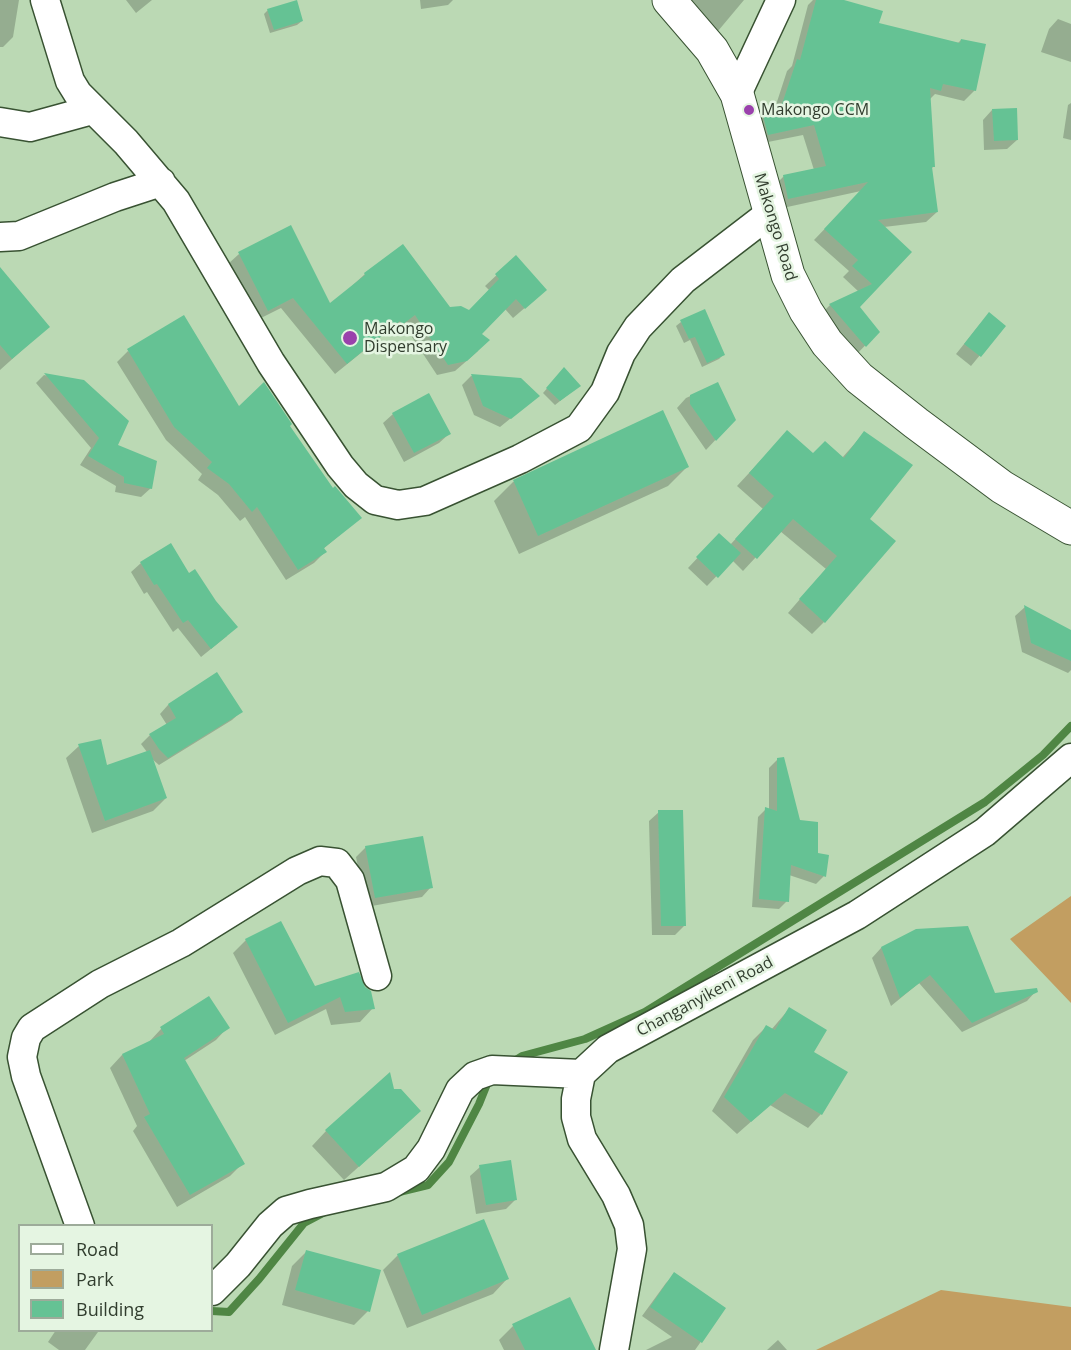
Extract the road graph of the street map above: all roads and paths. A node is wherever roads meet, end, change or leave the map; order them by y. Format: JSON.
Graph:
{"nodes":[{"id":1,"x":45,"y":0,"type":"edge"},
{"id":2,"x":669,"y":0,"type":"edge"},
{"id":3,"x":781,"y":0,"type":"edge"},
{"id":4,"x":737,"y":94,"type":"junction"},
{"id":5,"x":92,"y":110,"type":"junction"},
{"id":6,"x":0,"y":122,"type":"edge"},
{"id":7,"x":161,"y":182,"type":"junction"},
{"id":8,"x":769,"y":214,"type":"junction"},
{"id":9,"x":0,"y":237,"type":"edge"},
{"id":10,"x":1071,"y":528,"type":"edge"},
{"id":11,"x":1071,"y":758,"type":"edge"},
{"id":12,"x":377,"y":976,"type":"dead end"},
{"id":13,"x":581,"y":1074,"type":"junction"},
{"id":14,"x":79,"y":1224,"type":"edge"},
{"id":15,"x":213,"y":1290,"type":"edge"},
{"id":16,"x":614,"y":1350,"type":"edge"}],
"edges":[{"from":1,"to":5,"type":"street"},
{"from":2,"to":4,"type":"street","name":"Makongo Road"},
{"from":3,"to":4,"type":"street"},
{"from":4,"to":8,"type":"street","name":"Makongo Road"},
{"from":5,"to":6,"type":"street"},
{"from":5,"to":7,"type":"street"},
{"from":7,"to":8,"type":"street"},
{"from":7,"to":9,"type":"street"},
{"from":8,"to":10,"type":"street","name":"Makongo Road"},
{"from":11,"to":13,"type":"street","name":"Changanyikeni Road"},
{"from":12,"to":14,"type":"street"},
{"from":13,"to":15,"type":"street"},
{"from":13,"to":16,"type":"street"}]}
